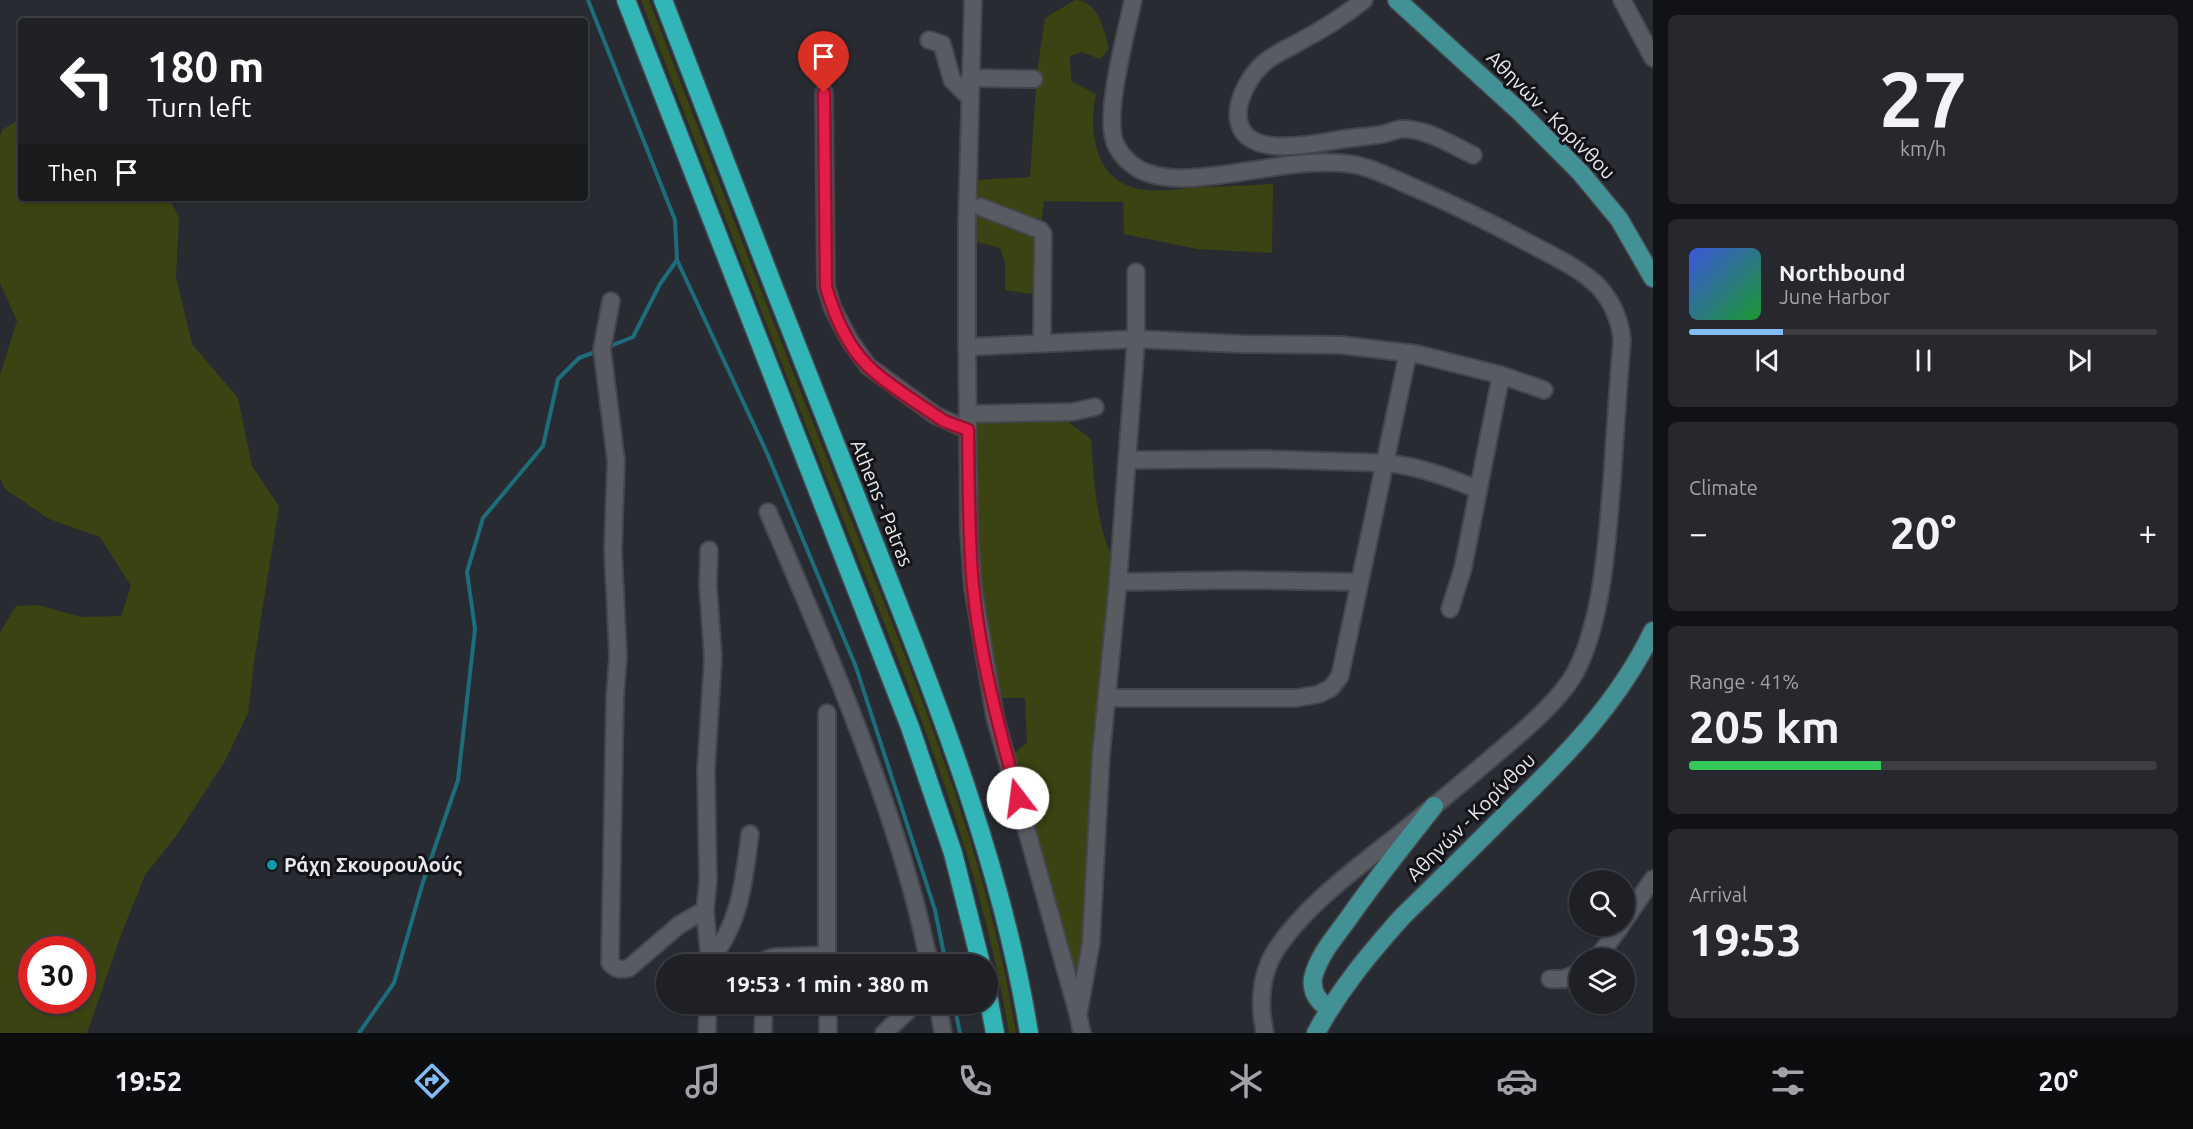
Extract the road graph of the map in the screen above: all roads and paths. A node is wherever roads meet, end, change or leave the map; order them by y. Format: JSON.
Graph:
{"nodes":[{"id":1,"x":626,"y":0,"type":"edge"},
{"id":2,"x":663,"y":0,"type":"edge"},
{"id":3,"x":973,"y":0,"type":"edge"},
{"id":4,"x":1133,"y":0,"type":"edge"},
{"id":5,"x":1364,"y":0,"type":"edge"},
{"id":6,"x":1397,"y":0,"type":"edge"},
{"id":7,"x":1622,"y":0,"type":"edge"},
{"id":8,"x":929,"y":40,"type":"dead end"},
{"id":9,"x":1653,"y":58,"type":"edge"},
{"id":10,"x":970,"y":78,"type":"junction"},
{"id":11,"x":1035,"y":79,"type":"dead end"},
{"id":12,"x":824,"y":93,"type":"dead end"},
{"id":13,"x":970,"y":98,"type":"junction"},
{"id":14,"x":1473,"y":155,"type":"dead end"},
{"id":15,"x":981,"y":207,"type":"dead end"},
{"id":16,"x":1136,"y":272,"type":"dead end"},
{"id":17,"x":1653,"y":278,"type":"edge"},
{"id":18,"x":611,"y":301,"type":"dead end"},
{"id":19,"x":1136,"y":339,"type":"junction"},
{"id":20,"x":1042,"y":342,"type":"junction"},
{"id":21,"x":967,"y":346,"type":"junction"},
{"id":22,"x":1408,"y":353,"type":"junction"},
{"id":23,"x":1501,"y":375,"type":"junction"},
{"id":24,"x":1544,"y":390,"type":"dead end"},
{"id":25,"x":1095,"y":407,"type":"dead end"},
{"id":26,"x":968,"y":422,"type":"junction"},
{"id":27,"x":1127,"y":460,"type":"junction"},
{"id":28,"x":1386,"y":463,"type":"junction"},
{"id":29,"x":1477,"y":489,"type":"junction"},
{"id":30,"x":768,"y":512,"type":"dead end"},
{"id":31,"x":709,"y":550,"type":"dead end"},
{"id":32,"x":1118,"y":582,"type":"junction"},
{"id":33,"x":1359,"y":582,"type":"junction"},
{"id":34,"x":1450,"y":609,"type":"dead end"},
{"id":35,"x":1653,"y":631,"type":"edge"},
{"id":36,"x":1108,"y":698,"type":"junction"},
{"id":37,"x":827,"y":713,"type":"dead end"},
{"id":38,"x":1434,"y":806,"type":"junction"},
{"id":39,"x":750,"y":834,"type":"dead end"},
{"id":40,"x":1653,"y":879,"type":"edge"},
{"id":41,"x":1635,"y":905,"type":"edge"},
{"id":42,"x":705,"y":910,"type":"junction"},
{"id":43,"x":709,"y":954,"type":"edge"},
{"id":44,"x":716,"y":954,"type":"edge"},
{"id":45,"x":827,"y":954,"type":"edge"},
{"id":46,"x":928,"y":954,"type":"edge"},
{"id":47,"x":978,"y":954,"type":"edge"},
{"id":48,"x":1569,"y":977,"type":"edge"},
{"id":49,"x":1550,"y":979,"type":"dead end"},
{"id":50,"x":1329,"y":1008,"type":"junction"},
{"id":51,"x":708,"y":1014,"type":"edge"},
{"id":52,"x":764,"y":1014,"type":"edge"},
{"id":53,"x":828,"y":1014,"type":"edge"},
{"id":54,"x":904,"y":1014,"type":"edge"},
{"id":55,"x":940,"y":1014,"type":"edge"},
{"id":56,"x":991,"y":1014,"type":"edge"},
{"id":57,"x":1078,"y":1014,"type":"junction"},
{"id":58,"x":707,"y":1033,"type":"edge"},
{"id":59,"x":763,"y":1033,"type":"edge"},
{"id":60,"x":828,"y":1033,"type":"edge"},
{"id":61,"x":884,"y":1033,"type":"edge"},
{"id":62,"x":943,"y":1033,"type":"edge"},
{"id":63,"x":995,"y":1033,"type":"edge"},
{"id":64,"x":1029,"y":1033,"type":"edge"},
{"id":65,"x":1082,"y":1033,"type":"edge"},
{"id":66,"x":1265,"y":1033,"type":"edge"},
{"id":67,"x":1316,"y":1033,"type":"edge"}],
"edges":[{"from":1,"to":47,"type":"highway"},
{"from":2,"to":64,"type":"highway","name":"Athens - Patras"},
{"from":3,"to":10,"type":"street"},
{"from":4,"to":38,"type":"street"},
{"from":5,"to":14,"type":"street"},
{"from":6,"to":17,"type":"main road","name":"Αθηνών - Κορίνθου"},
{"from":7,"to":9,"type":"street"},
{"from":8,"to":13,"type":"street"},
{"from":10,"to":11,"type":"street"},
{"from":10,"to":13,"type":"street"},
{"from":12,"to":26,"type":"street"},
{"from":13,"to":21,"type":"street"},
{"from":15,"to":20,"type":"street"},
{"from":16,"to":19,"type":"street"},
{"from":18,"to":42,"type":"street"},
{"from":19,"to":20,"type":"street"},
{"from":19,"to":22,"type":"street"},
{"from":19,"to":27,"type":"street"},
{"from":20,"to":21,"type":"street"},
{"from":21,"to":26,"type":"street"},
{"from":22,"to":23,"type":"street"},
{"from":22,"to":28,"type":"street"},
{"from":23,"to":24,"type":"street"},
{"from":23,"to":29,"type":"street"},
{"from":25,"to":26,"type":"street"},
{"from":26,"to":57,"type":"street"},
{"from":27,"to":28,"type":"street"},
{"from":27,"to":32,"type":"street"},
{"from":28,"to":29,"type":"street"},
{"from":28,"to":33,"type":"street"},
{"from":29,"to":34,"type":"street"},
{"from":30,"to":46,"type":"street"},
{"from":31,"to":42,"type":"street"},
{"from":32,"to":33,"type":"street"},
{"from":32,"to":36,"type":"street"},
{"from":33,"to":36,"type":"street"},
{"from":35,"to":50,"type":"main road","name":"Αθηνών - Κορίνθου"},
{"from":36,"to":57,"type":"street"},
{"from":37,"to":45,"type":"street"},
{"from":38,"to":50,"type":"main road"},
{"from":38,"to":66,"type":"street"},
{"from":39,"to":44,"type":"street"},
{"from":40,"to":41,"type":"street"},
{"from":42,"to":43,"type":"street"},
{"from":48,"to":49,"type":"street"},
{"from":50,"to":67,"type":"main road","name":"Αθηνών - Κορίνθου"},
{"from":51,"to":58,"type":"street"},
{"from":52,"to":59,"type":"street"},
{"from":53,"to":60,"type":"street"},
{"from":54,"to":61,"type":"street"},
{"from":55,"to":62,"type":"street"},
{"from":56,"to":63,"type":"highway"},
{"from":57,"to":65,"type":"street"}]}
